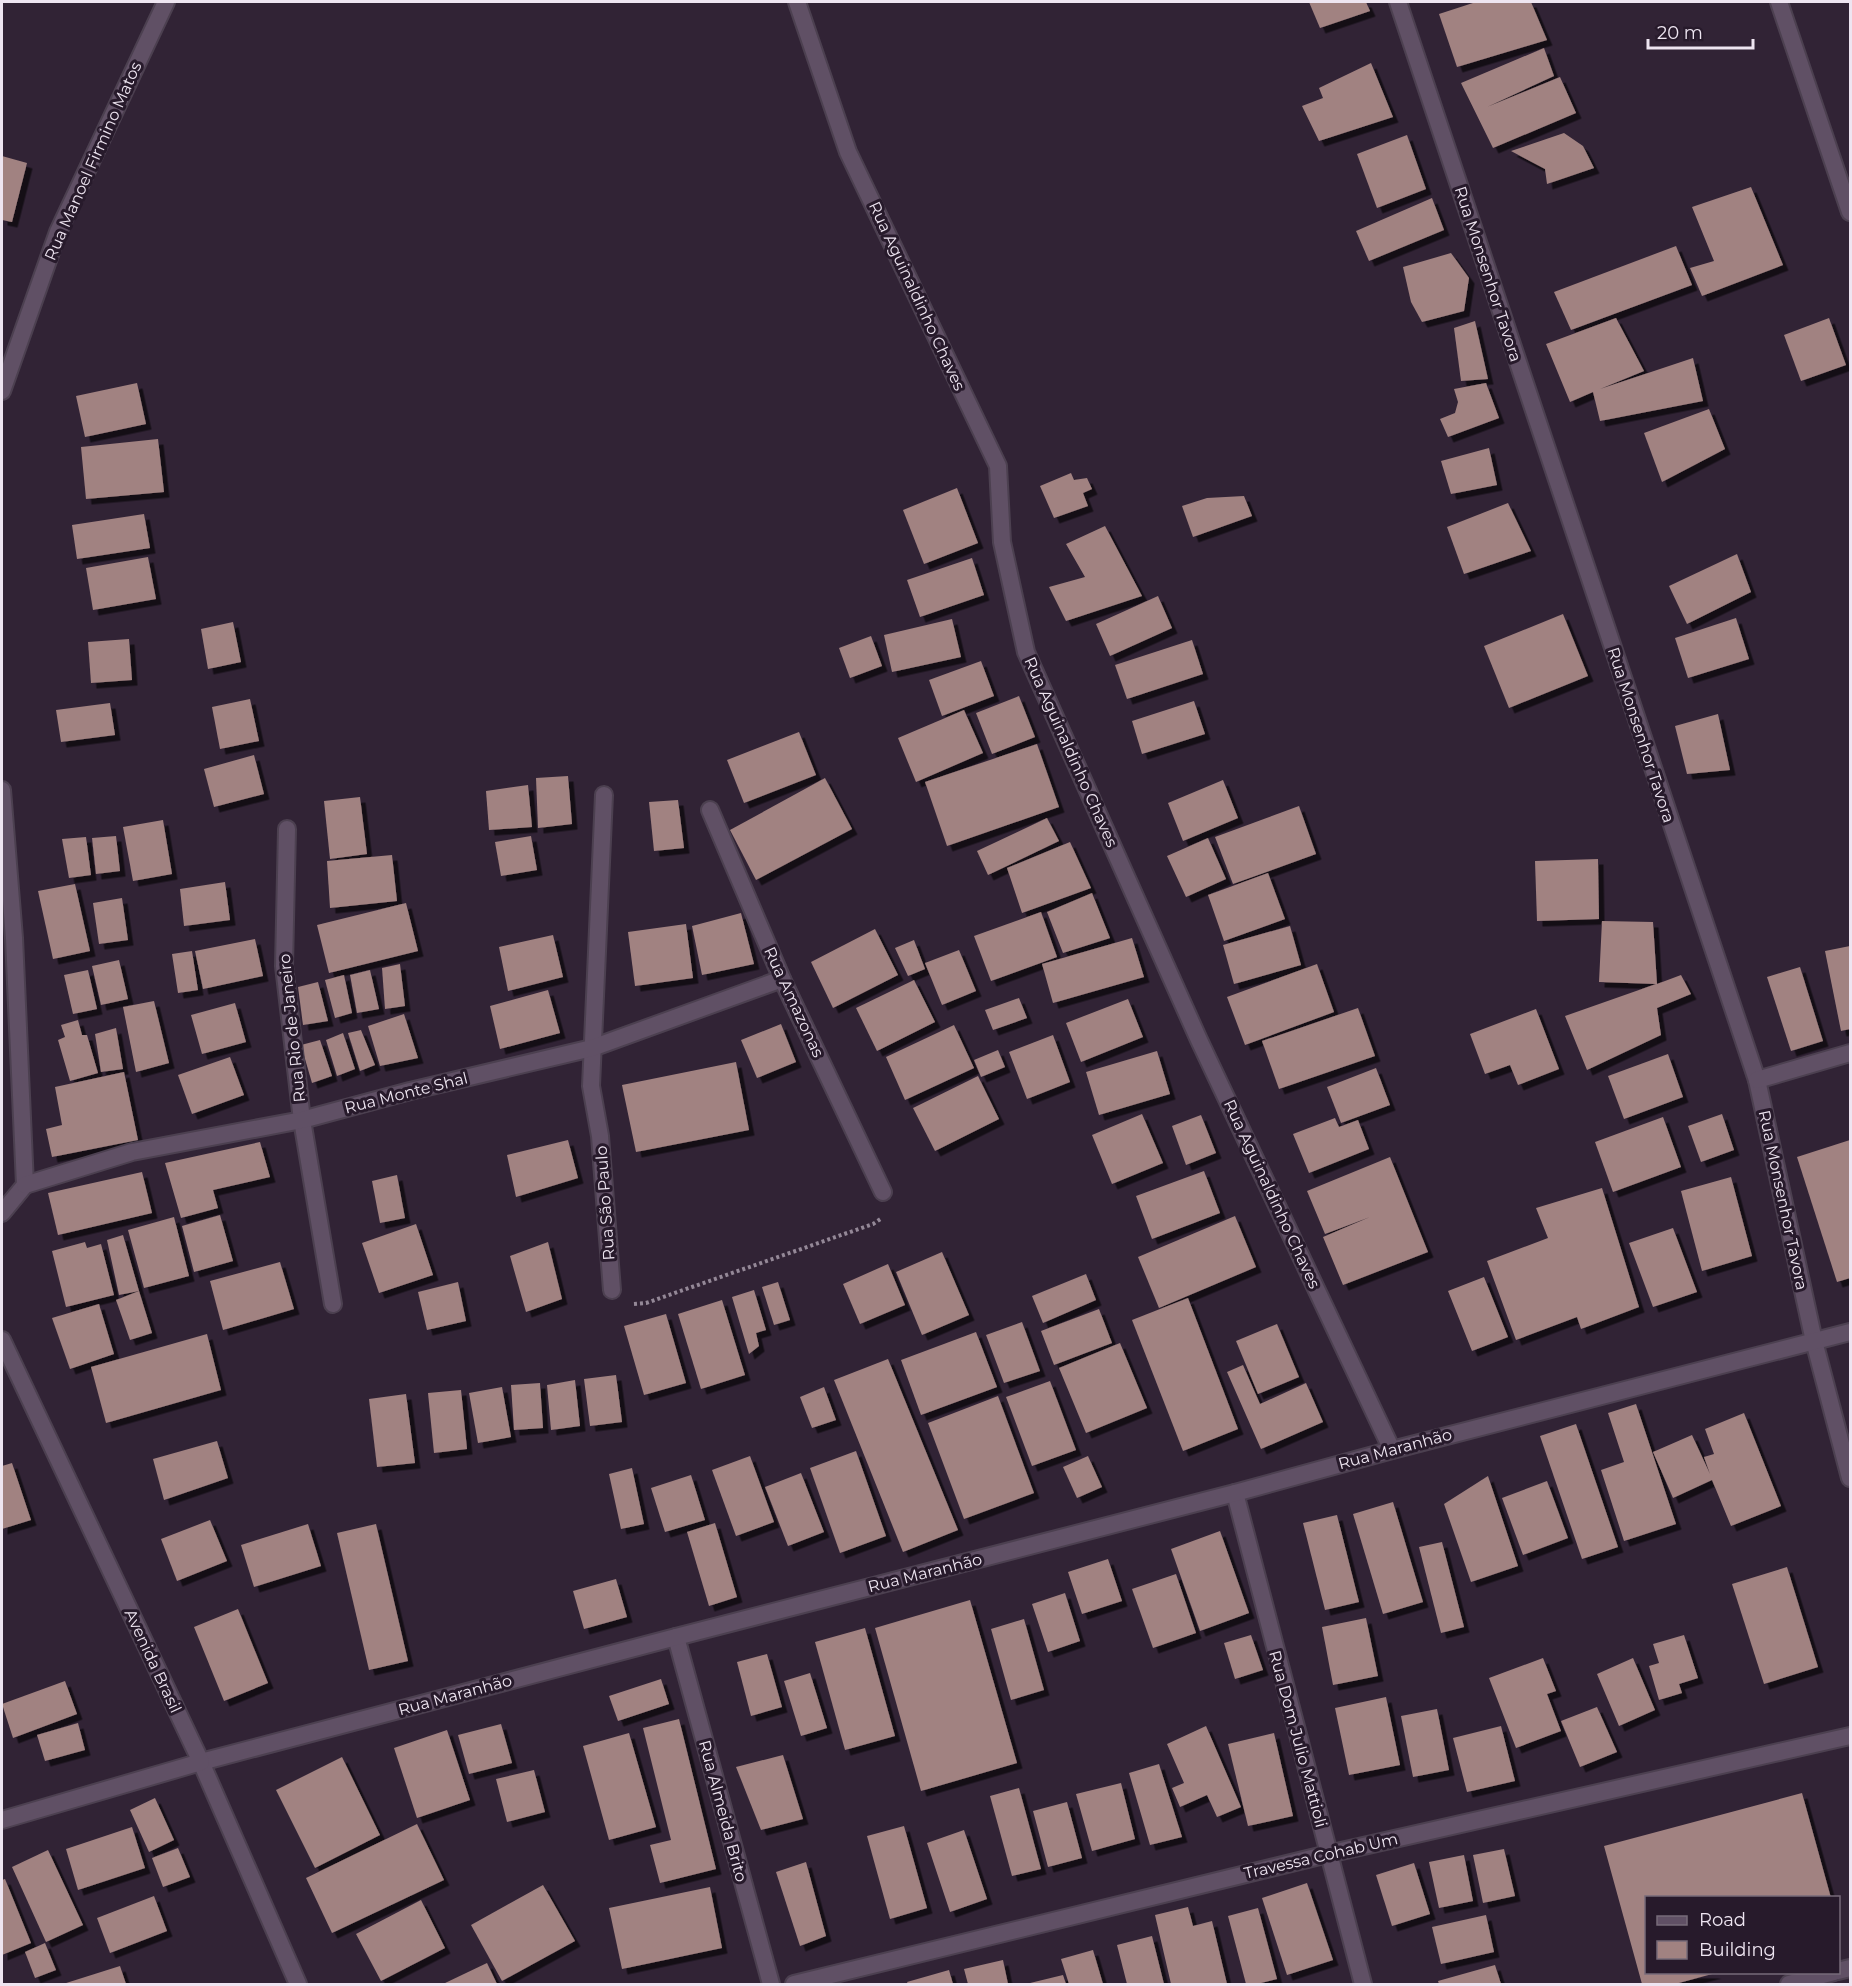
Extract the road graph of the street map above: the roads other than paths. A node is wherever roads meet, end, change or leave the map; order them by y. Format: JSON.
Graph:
{"nodes":[{"id":1,"x":166,"y":2,"type":"edge"},
{"id":2,"x":797,"y":2,"type":"edge"},
{"id":3,"x":1398,"y":2,"type":"edge"},
{"id":4,"x":1779,"y":2,"type":"edge"},
{"id":5,"x":1851,"y":212,"type":"edge"},
{"id":6,"x":2,"y":391,"type":"edge"},
{"id":7,"x":2,"y":790,"type":"edge"},
{"id":8,"x":604,"y":795,"type":"dead end"},
{"id":9,"x":710,"y":810,"type":"dead end"},
{"id":10,"x":287,"y":829,"type":"dead end"},
{"id":11,"x":782,"y":979,"type":"junction"},
{"id":12,"x":592,"y":1048,"type":"junction"},
{"id":13,"x":1851,"y":1053,"type":"edge"},
{"id":14,"x":1756,"y":1080,"type":"junction"},
{"id":15,"x":302,"y":1120,"type":"junction"},
{"id":16,"x":25,"y":1185,"type":"junction"},
{"id":17,"x":883,"y":1192,"type":"road end"},
{"id":18,"x":2,"y":1213,"type":"edge"},
{"id":19,"x":612,"y":1290,"type":"road end"},
{"id":20,"x":333,"y":1304,"type":"dead end"},
{"id":21,"x":1851,"y":1332,"type":"edge"},
{"id":22,"x":2,"y":1340,"type":"edge"},
{"id":23,"x":1814,"y":1341,"type":"junction"},
{"id":24,"x":1392,"y":1450,"type":"junction"},
{"id":25,"x":1851,"y":1478,"type":"edge"},
{"id":26,"x":1235,"y":1493,"type":"junction"},
{"id":27,"x":676,"y":1636,"type":"junction"},
{"id":28,"x":1851,"y":1736,"type":"edge"},
{"id":29,"x":201,"y":1762,"type":"junction"},
{"id":30,"x":2,"y":1820,"type":"edge"},
{"id":31,"x":1328,"y":1854,"type":"junction"},
{"id":32,"x":1826,"y":1974,"type":"edge"},
{"id":33,"x":298,"y":1984,"type":"edge"},
{"id":34,"x":771,"y":1984,"type":"edge"},
{"id":35,"x":794,"y":1984,"type":"edge"},
{"id":36,"x":1363,"y":1984,"type":"edge"},
{"id":37,"x":1789,"y":1984,"type":"edge"}],
"edges":[{"from":1,"to":6,"type":"street","name":"Rua Manoel Firmino Matos"},
{"from":2,"to":24,"type":"street","name":"Rua Aguinaldinho Chaves"},
{"from":3,"to":14,"type":"street","name":"Rua Monsenhor Tavora"},
{"from":4,"to":5,"type":"street"},
{"from":7,"to":16,"type":"street"},
{"from":8,"to":12,"type":"street","name":"Rua São Paulo"},
{"from":9,"to":11,"type":"street","name":"Rua Amazonas"},
{"from":10,"to":15,"type":"street","name":"Rua Rio de Janeiro"},
{"from":11,"to":12,"type":"street","name":"Rua Monte Shal"},
{"from":11,"to":17,"type":"street","name":"Rua Amazonas"},
{"from":12,"to":15,"type":"street","name":"Rua Monte Shal"},
{"from":12,"to":19,"type":"street","name":"Rua São Paulo"},
{"from":13,"to":14,"type":"street"},
{"from":14,"to":23,"type":"street","name":"Rua Monsenhor Tavora"},
{"from":15,"to":16,"type":"street","name":"Rua Monte Shal"},
{"from":15,"to":20,"type":"street","name":"Rua Rio de Janeiro"},
{"from":16,"to":18,"type":"street"},
{"from":21,"to":23,"type":"street","name":"Rua Maranhão"},
{"from":22,"to":29,"type":"street","name":"Avenida Brasil"},
{"from":23,"to":24,"type":"street","name":"Rua Maranhão"},
{"from":23,"to":25,"type":"street","name":"Rua Monsenhor Tavora"},
{"from":24,"to":26,"type":"street","name":"Rua Maranhão"},
{"from":26,"to":27,"type":"street","name":"Rua Maranhão"},
{"from":26,"to":31,"type":"street","name":"Rua Dom Julio Mattioli"},
{"from":27,"to":29,"type":"street","name":"Rua Maranhão"},
{"from":27,"to":34,"type":"street","name":"Rua Almeida Brito"},
{"from":28,"to":31,"type":"street","name":"Travessa Cohab Um"},
{"from":29,"to":30,"type":"street","name":"Rua Maranhão"},
{"from":29,"to":33,"type":"street","name":"Avenida Brasil"},
{"from":31,"to":35,"type":"street","name":"Travessa Cohab Um"},
{"from":31,"to":36,"type":"street","name":"Rua Dom Julio Mattioli"},
{"from":32,"to":37,"type":"street"}]}
